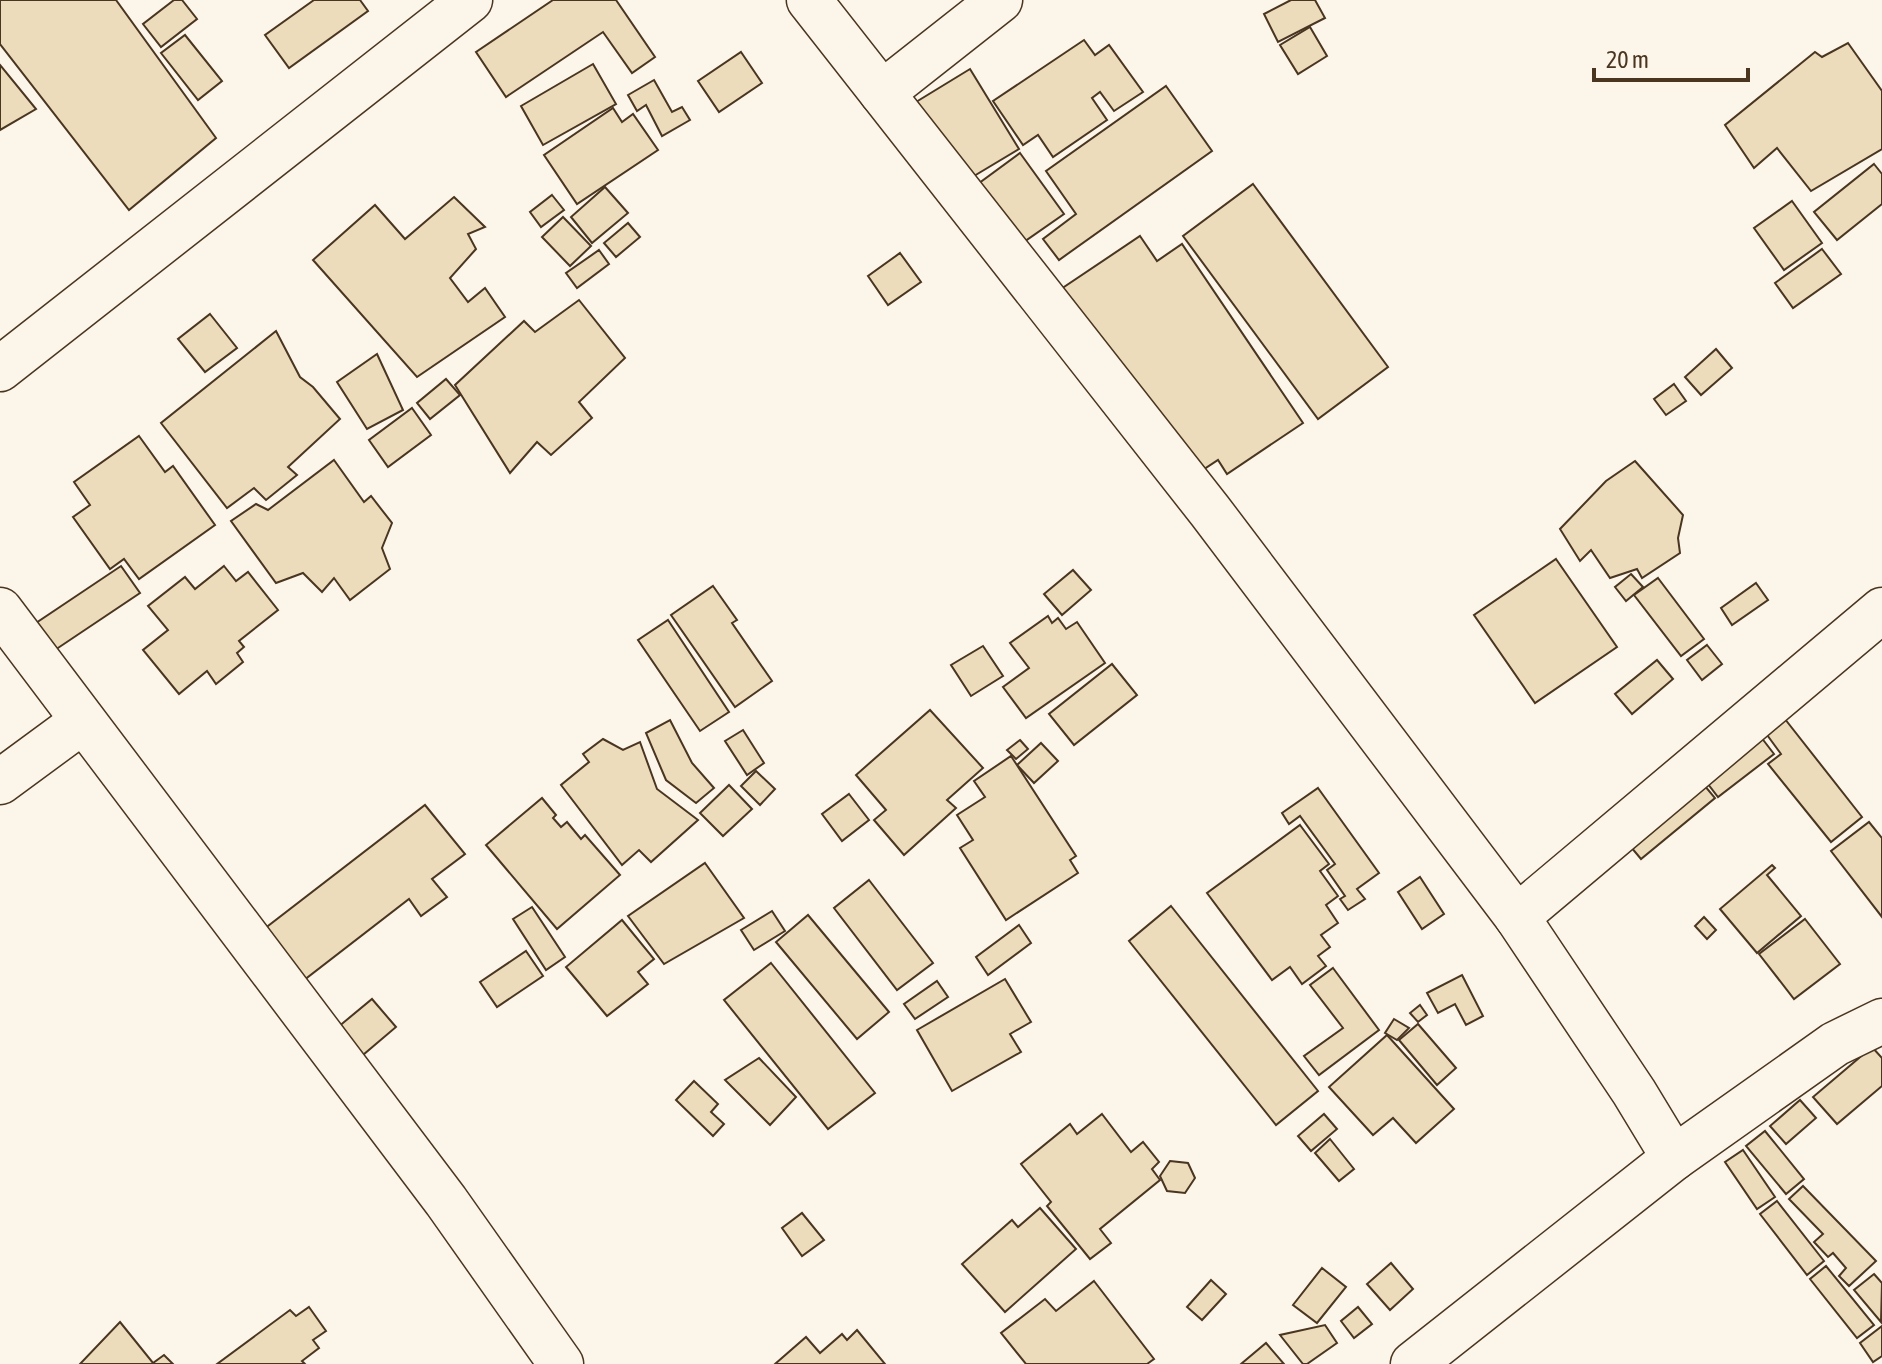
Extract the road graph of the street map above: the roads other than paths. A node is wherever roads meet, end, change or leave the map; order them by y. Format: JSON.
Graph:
{"nodes":[{"id":1,"x":470,"y":0,"type":"edge"},
{"id":2,"x":809,"y":0,"type":"edge"},
{"id":3,"x":1000,"y":0,"type":"edge"},
{"id":4,"x":882,"y":93,"type":"junction"},
{"id":5,"x":0,"y":369,"type":"edge"},
{"id":6,"x":0,"y":610,"type":"edge"},
{"id":7,"x":1882,"y":610,"type":"edge"},
{"id":8,"x":83,"y":721,"type":"junction"},
{"id":9,"x":0,"y":782,"type":"edge"},
{"id":10,"x":1517,"y":917,"type":"junction"},
{"id":11,"x":1882,"y":1021,"type":"edge"},
{"id":12,"x":1674,"y":1158,"type":"junction"},
{"id":13,"x":561,"y":1364,"type":"edge"},
{"id":14,"x":1413,"y":1364,"type":"edge"}],
"edges":[{"from":1,"to":5,"type":"street"},
{"from":2,"to":4,"type":"street"},
{"from":3,"to":4,"type":"street"},
{"from":4,"to":10,"type":"street"},
{"from":6,"to":8,"type":"street"},
{"from":7,"to":10,"type":"street"},
{"from":8,"to":9,"type":"street"},
{"from":8,"to":13,"type":"street"},
{"from":10,"to":12,"type":"street"},
{"from":11,"to":12,"type":"street"},
{"from":12,"to":14,"type":"street"}]}
